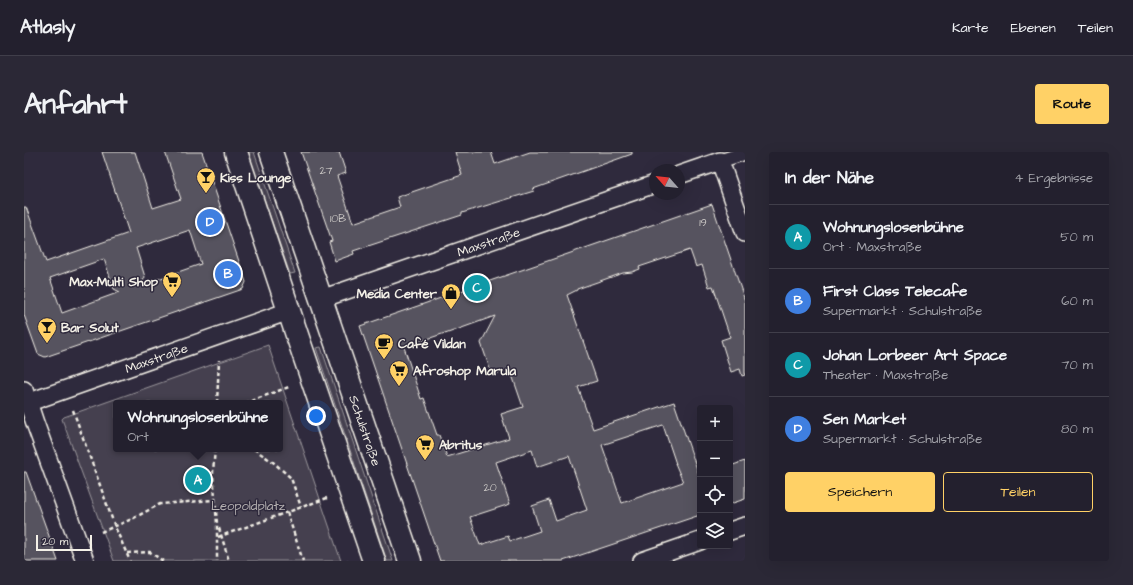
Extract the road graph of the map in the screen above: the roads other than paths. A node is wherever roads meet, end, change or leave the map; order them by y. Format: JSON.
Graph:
{"nodes":[{"id":1,"x":236,"y":152,"type":"edge"},
{"id":2,"x":271,"y":152,"type":"edge"},
{"id":3,"x":745,"y":153,"type":"edge"},
{"id":4,"x":720,"y":161,"type":"junction"},
{"id":5,"x":685,"y":173,"type":"edge"},
{"id":6,"x":649,"y":186,"type":"edge"},
{"id":7,"x":745,"y":233,"type":"edge"},
{"id":8,"x":321,"y":299,"type":"junction"},
{"id":9,"x":289,"y":311,"type":"junction"},
{"id":10,"x":25,"y":399,"type":"edge"},
{"id":11,"x":745,"y":526,"type":"edge"},
{"id":12,"x":733,"y":530,"type":"edge"},
{"id":13,"x":697,"y":542,"type":"edge"},
{"id":14,"x":85,"y":561,"type":"edge"},
{"id":15,"x":374,"y":561,"type":"edge"},
{"id":16,"x":410,"y":561,"type":"edge"},
{"id":17,"x":642,"y":561,"type":"edge"}],
"edges":[{"from":1,"to":9,"type":"main road"},
{"from":2,"to":8,"type":"main road","name":"Schulstraße"},
{"from":3,"to":4,"type":"street"},
{"from":4,"to":5,"type":"street"},
{"from":4,"to":7,"type":"street"},
{"from":6,"to":8,"type":"street","name":"Maxstraße"},
{"from":8,"to":9,"type":"main road"},
{"from":8,"to":16,"type":"main road","name":"Schulstraße"},
{"from":9,"to":10,"type":"street","name":"Maxstraße"},
{"from":9,"to":15,"type":"main road"},
{"from":10,"to":14,"type":"street"},
{"from":11,"to":12,"type":"street"},
{"from":13,"to":17,"type":"street"}]}
